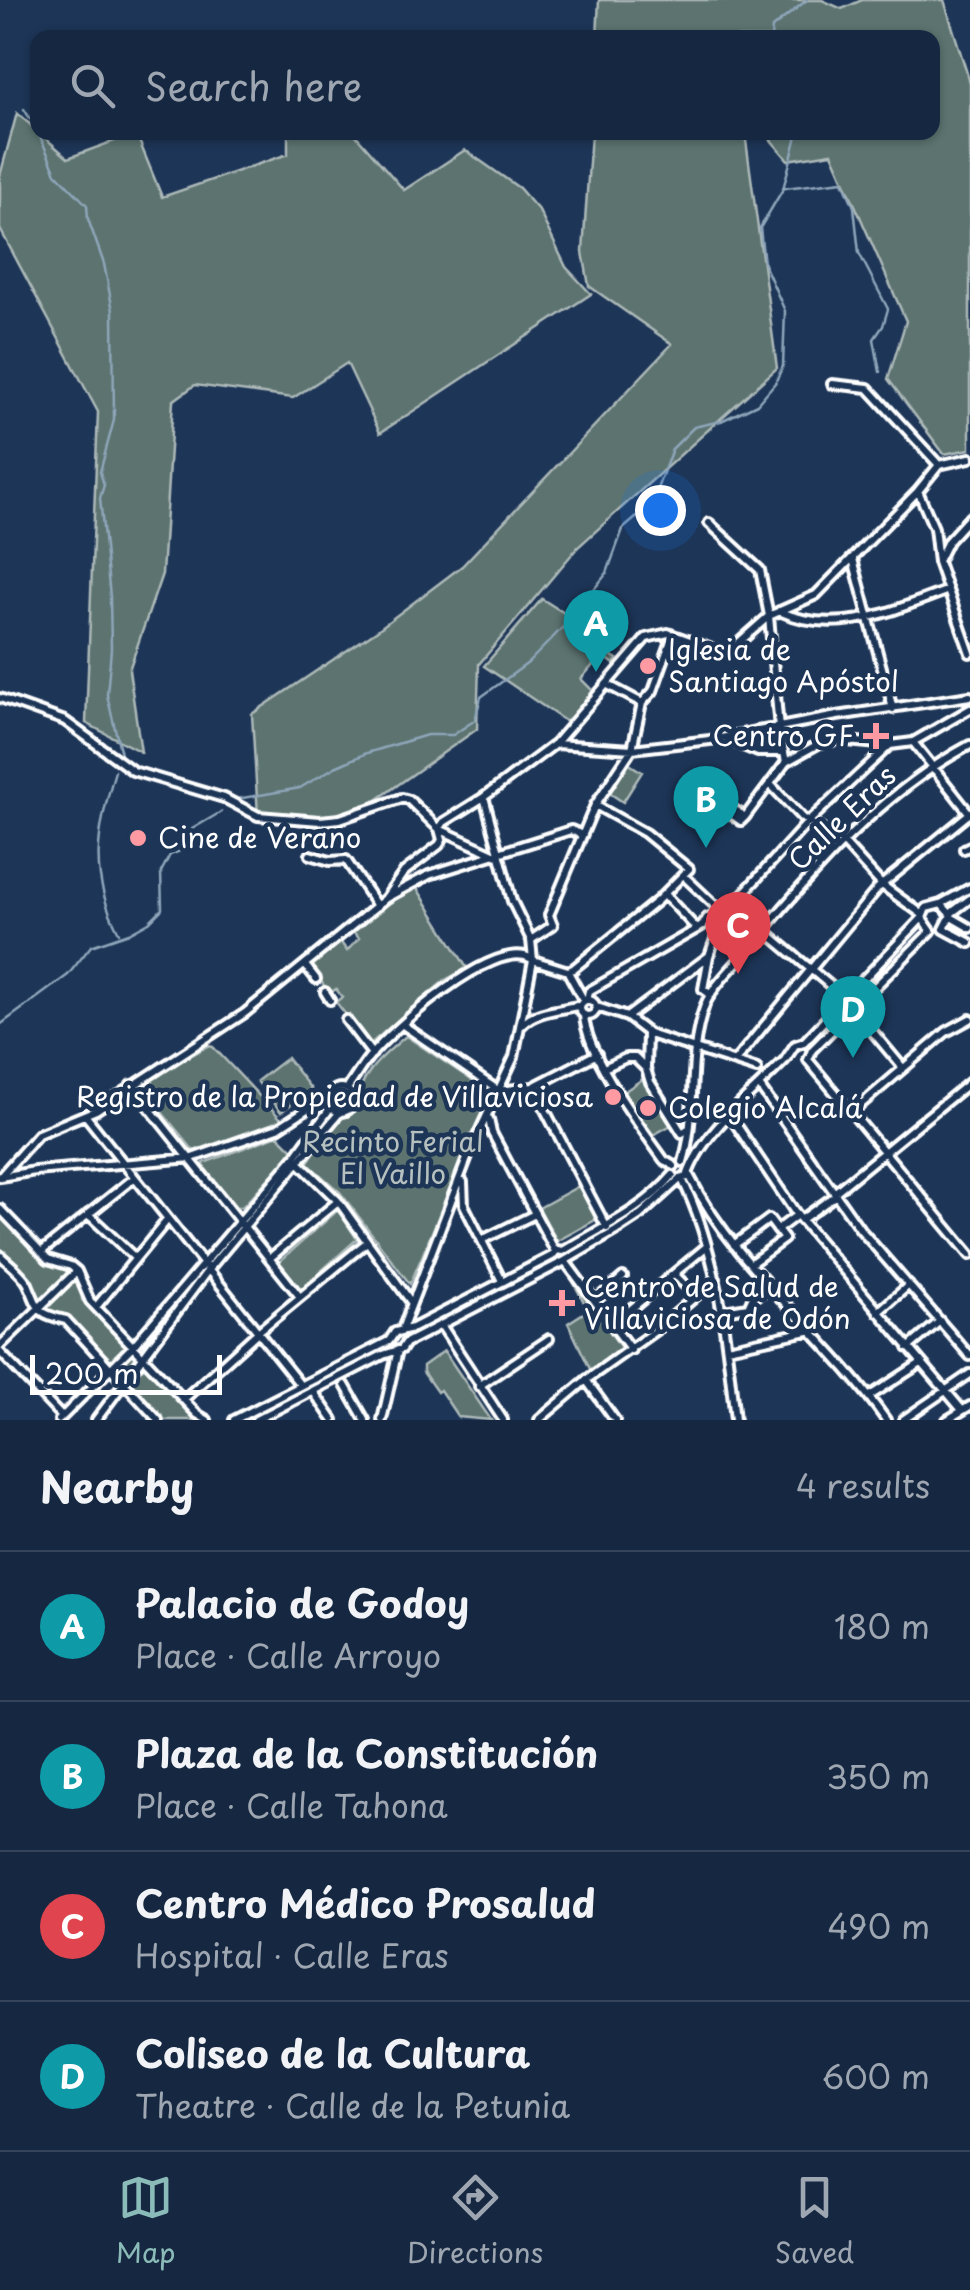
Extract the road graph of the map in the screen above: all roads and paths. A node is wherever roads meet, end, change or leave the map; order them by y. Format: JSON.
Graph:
{"nodes":[{"id":1,"x":832,"y":384,"type":"dead end"},
{"id":2,"x":970,"y":458,"type":"edge"},
{"id":3,"x":939,"y":466,"type":"junction"},
{"id":4,"x":918,"y":491,"type":"junction"},
{"id":5,"x":970,"y":517,"type":"edge"},
{"id":6,"x":709,"y":524,"type":"dead end"},
{"id":7,"x":853,"y":558,"type":"junction"},
{"id":8,"x":938,"y":562,"type":"junction"},
{"id":9,"x":946,"y":591,"type":"junction"},
{"id":10,"x":778,"y":610,"type":"junction"},
{"id":11,"x":770,"y":616,"type":"junction"},
{"id":12,"x":869,"y":619,"type":"junction"},
{"id":13,"x":673,"y":635,"type":"junction"},
{"id":14,"x":970,"y":654,"type":"edge"},
{"id":15,"x":608,"y":684,"type":"junction"},
{"id":16,"x":970,"y":696,"type":"edge"},
{"id":17,"x":0,"y":698,"type":"edge"},
{"id":18,"x":642,"y":703,"type":"junction"},
{"id":19,"x":892,"y":709,"type":"junction"},
{"id":20,"x":970,"y":710,"type":"edge"},
{"id":21,"x":779,"y":729,"type":"junction"},
{"id":22,"x":724,"y":738,"type":"junction"},
{"id":23,"x":913,"y":742,"type":"junction"},
{"id":24,"x":555,"y":744,"type":"junction"},
{"id":25,"x":890,"y":745,"type":"junction"},
{"id":26,"x":970,"y":746,"type":"edge"},
{"id":27,"x":632,"y":749,"type":"junction"},
{"id":28,"x":782,"y":752,"type":"junction"},
{"id":29,"x":786,"y":762,"type":"junction"},
{"id":30,"x":930,"y":767,"type":"junction"},
{"id":31,"x":771,"y":785,"type":"junction"},
{"id":32,"x":484,"y":797,"type":"junction"},
{"id":33,"x":595,"y":805,"type":"junction"},
{"id":34,"x":970,"y":813,"type":"edge"},
{"id":35,"x":748,"y":814,"type":"dead end"},
{"id":36,"x":808,"y":822,"type":"junction"},
{"id":37,"x":439,"y":828,"type":"junction"},
{"id":38,"x":580,"y":834,"type":"junction"},
{"id":39,"x":455,"y":835,"type":"junction"},
{"id":40,"x":442,"y":840,"type":"junction"},
{"id":41,"x":842,"y":841,"type":"junction"},
{"id":42,"x":310,"y":855,"type":"dead end"},
{"id":43,"x":498,"y":856,"type":"junction"},
{"id":44,"x":687,"y":879,"type":"dead end"},
{"id":45,"x":882,"y":885,"type":"junction"},
{"id":46,"x":970,"y":888,"type":"edge"},
{"id":47,"x":665,"y":895,"type":"junction"},
{"id":48,"x":385,"y":899,"type":"junction"},
{"id":49,"x":970,"y":900,"type":"edge"},
{"id":50,"x":941,"y":904,"type":"junction"},
{"id":51,"x":734,"y":905,"type":"junction"},
{"id":52,"x":377,"y":906,"type":"junction"},
{"id":53,"x":723,"y":915,"type":"junction"},
{"id":54,"x":923,"y":916,"type":"junction"},
{"id":55,"x":951,"y":916,"type":"junction"},
{"id":56,"x":699,"y":927,"type":"junction"},
{"id":57,"x":970,"y":928,"type":"edge"},
{"id":58,"x":764,"y":929,"type":"junction"},
{"id":59,"x":944,"y":929,"type":"junction"},
{"id":60,"x":932,"y":930,"type":"junction"},
{"id":61,"x":715,"y":937,"type":"junction"},
{"id":62,"x":532,"y":940,"type":"junction"},
{"id":63,"x":970,"y":943,"type":"edge"},
{"id":64,"x":708,"y":956,"type":"junction"},
{"id":65,"x":532,"y":959,"type":"junction"},
{"id":66,"x":305,"y":965,"type":"junction"},
{"id":67,"x":811,"y":970,"type":"junction"},
{"id":68,"x":568,"y":971,"type":"junction"},
{"id":69,"x":316,"y":979,"type":"dead end"},
{"id":70,"x":325,"y":992,"type":"dead end"},
{"id":71,"x":710,"y":995,"type":"junction"},
{"id":72,"x":844,"y":997,"type":"junction"},
{"id":73,"x":330,"y":1000,"type":"dead end"},
{"id":74,"x":584,"y":1006,"type":"junction"},
{"id":75,"x":597,"y":1007,"type":"junction"},
{"id":76,"x":853,"y":1008,"type":"junction"},
{"id":77,"x":627,"y":1018,"type":"junction"},
{"id":78,"x":346,"y":1020,"type":"dead end"},
{"id":79,"x":970,"y":1020,"type":"edge"},
{"id":80,"x":403,"y":1026,"type":"junction"},
{"id":81,"x":522,"y":1026,"type":"junction"},
{"id":82,"x":647,"y":1033,"type":"junction"},
{"id":83,"x":804,"y":1042,"type":"junction"},
{"id":84,"x":693,"y":1048,"type":"junction"},
{"id":85,"x":794,"y":1048,"type":"junction"},
{"id":86,"x":812,"y":1050,"type":"junction"},
{"id":87,"x":372,"y":1054,"type":"junction"},
{"id":88,"x":597,"y":1054,"type":"junction"},
{"id":89,"x":795,"y":1058,"type":"junction"},
{"id":90,"x":785,"y":1060,"type":"junction"},
{"id":91,"x":808,"y":1060,"type":"junction"},
{"id":92,"x":735,"y":1061,"type":"junction"},
{"id":93,"x":604,"y":1068,"type":"junction"},
{"id":94,"x":902,"y":1068,"type":"junction"},
{"id":95,"x":646,"y":1069,"type":"junction"},
{"id":96,"x":757,"y":1069,"type":"dead end"},
{"id":97,"x":970,"y":1082,"type":"edge"},
{"id":98,"x":131,"y":1085,"type":"junction"},
{"id":99,"x":533,"y":1087,"type":"junction"},
{"id":100,"x":760,"y":1087,"type":"junction"},
{"id":101,"x":347,"y":1090,"type":"junction"},
{"id":102,"x":500,"y":1091,"type":"junction"},
{"id":103,"x":495,"y":1100,"type":"junction"},
{"id":104,"x":330,"y":1103,"type":"junction"},
{"id":105,"x":340,"y":1112,"type":"junction"},
{"id":106,"x":851,"y":1113,"type":"junction"},
{"id":107,"x":86,"y":1116,"type":"junction"},
{"id":108,"x":730,"y":1116,"type":"junction"},
{"id":109,"x":688,"y":1129,"type":"junction"},
{"id":110,"x":688,"y":1144,"type":"junction"},
{"id":111,"x":705,"y":1144,"type":"junction"},
{"id":112,"x":697,"y":1150,"type":"junction"},
{"id":113,"x":885,"y":1152,"type":"junction"},
{"id":114,"x":468,"y":1156,"type":"junction"},
{"id":115,"x":192,"y":1158,"type":"junction"},
{"id":116,"x":124,"y":1164,"type":"junction"},
{"id":117,"x":300,"y":1164,"type":"junction"},
{"id":118,"x":682,"y":1171,"type":"junction"},
{"id":119,"x":0,"y":1177,"type":"edge"},
{"id":120,"x":134,"y":1178,"type":"junction"},
{"id":121,"x":835,"y":1194,"type":"junction"},
{"id":122,"x":338,"y":1201,"type":"junction"},
{"id":123,"x":0,"y":1209,"type":"edge"},
{"id":124,"x":88,"y":1214,"type":"junction"},
{"id":125,"x":535,"y":1214,"type":"junction"},
{"id":126,"x":799,"y":1218,"type":"junction"},
{"id":127,"x":168,"y":1219,"type":"junction"},
{"id":128,"x":239,"y":1220,"type":"junction"},
{"id":129,"x":245,"y":1227,"type":"junction"},
{"id":130,"x":606,"y":1228,"type":"junction"},
{"id":131,"x":776,"y":1230,"type":"junction"},
{"id":132,"x":484,"y":1239,"type":"junction"},
{"id":133,"x":367,"y":1242,"type":"junction"},
{"id":134,"x":734,"y":1244,"type":"junction"},
{"id":135,"x":706,"y":1247,"type":"junction"},
{"id":136,"x":41,"y":1252,"type":"junction"},
{"id":137,"x":0,"y":1255,"type":"edge"},
{"id":138,"x":970,"y":1255,"type":"edge"},
{"id":139,"x":560,"y":1257,"type":"junction"},
{"id":140,"x":136,"y":1258,"type":"junction"},
{"id":141,"x":270,"y":1258,"type":"junction"},
{"id":142,"x":203,"y":1262,"type":"junction"},
{"id":143,"x":750,"y":1264,"type":"junction"},
{"id":144,"x":208,"y":1270,"type":"junction"},
{"id":145,"x":77,"y":1272,"type":"junction"},
{"id":146,"x":674,"y":1274,"type":"junction"},
{"id":147,"x":623,"y":1278,"type":"dead end"},
{"id":148,"x":716,"y":1278,"type":"junction"},
{"id":149,"x":502,"y":1281,"type":"junction"},
{"id":150,"x":909,"y":1285,"type":"junction"},
{"id":151,"x":771,"y":1288,"type":"junction"},
{"id":152,"x":696,"y":1296,"type":"junction"},
{"id":153,"x":300,"y":1297,"type":"junction"},
{"id":154,"x":595,"y":1301,"type":"junction"},
{"id":155,"x":412,"y":1303,"type":"junction"},
{"id":156,"x":96,"y":1306,"type":"junction"},
{"id":157,"x":38,"y":1309,"type":"junction"},
{"id":158,"x":724,"y":1311,"type":"junction"},
{"id":159,"x":878,"y":1312,"type":"junction"},
{"id":160,"x":940,"y":1321,"type":"junction"},
{"id":161,"x":613,"y":1324,"type":"junction"},
{"id":162,"x":441,"y":1325,"type":"junction"},
{"id":163,"x":809,"y":1330,"type":"junction"},
{"id":164,"x":258,"y":1331,"type":"junction"},
{"id":165,"x":401,"y":1333,"type":"junction"},
{"id":166,"x":548,"y":1339,"type":"dead end"},
{"id":167,"x":406,"y":1342,"type":"junction"},
{"id":168,"x":134,"y":1344,"type":"junction"},
{"id":169,"x":393,"y":1347,"type":"junction"},
{"id":170,"x":728,"y":1348,"type":"junction"},
{"id":171,"x":908,"y":1348,"type":"junction"},
{"id":172,"x":0,"y":1349,"type":"edge"},
{"id":173,"x":631,"y":1350,"type":"junction"},
{"id":174,"x":144,"y":1356,"type":"junction"},
{"id":175,"x":970,"y":1356,"type":"edge"},
{"id":176,"x":921,"y":1363,"type":"junction"},
{"id":177,"x":112,"y":1369,"type":"junction"},
{"id":178,"x":970,"y":1374,"type":"edge"},
{"id":179,"x":586,"y":1380,"type":"junction"},
{"id":180,"x":126,"y":1382,"type":"junction"},
{"id":181,"x":345,"y":1385,"type":"dead end"},
{"id":182,"x":301,"y":1386,"type":"junction"},
{"id":183,"x":479,"y":1386,"type":"junction"},
{"id":184,"x":313,"y":1391,"type":"junction"},
{"id":185,"x":946,"y":1393,"type":"junction"},
{"id":186,"x":870,"y":1396,"type":"junction"},
{"id":187,"x":184,"y":1399,"type":"junction"},
{"id":188,"x":966,"y":1408,"type":"edge"},
{"id":189,"x":61,"y":1418,"type":"edge"},
{"id":190,"x":96,"y":1420,"type":"edge"},
{"id":191,"x":158,"y":1420,"type":"edge"},
{"id":192,"x":207,"y":1420,"type":"edge"},
{"id":193,"x":234,"y":1420,"type":"edge"},
{"id":194,"x":256,"y":1420,"type":"edge"},
{"id":195,"x":333,"y":1420,"type":"edge"},
{"id":196,"x":365,"y":1420,"type":"edge"},
{"id":197,"x":382,"y":1420,"type":"edge"},
{"id":198,"x":503,"y":1420,"type":"edge"},
{"id":199,"x":539,"y":1420,"type":"edge"},
{"id":200,"x":615,"y":1420,"type":"edge"},
{"id":201,"x":735,"y":1420,"type":"edge"},
{"id":202,"x":886,"y":1420,"type":"edge"},
{"id":203,"x":903,"y":1420,"type":"edge"},
{"id":204,"x":947,"y":1420,"type":"edge"}],
"edges":[{"from":1,"to":3,"type":"street"},
{"from":2,"to":3,"type":"street"},
{"from":3,"to":4,"type":"street"},
{"from":4,"to":7,"type":"street"},
{"from":4,"to":8,"type":"street"},
{"from":5,"to":8,"type":"street"},
{"from":6,"to":11,"type":"street"},
{"from":7,"to":10,"type":"street"},
{"from":7,"to":12,"type":"street"},
{"from":8,"to":9,"type":"street"},
{"from":9,"to":12,"type":"street"},
{"from":9,"to":14,"type":"street"},
{"from":10,"to":11,"type":"street"},
{"from":10,"to":12,"type":"street"},
{"from":11,"to":13,"type":"street"},
{"from":11,"to":21,"type":"street"},
{"from":12,"to":19,"type":"street"},
{"from":13,"to":15,"type":"street"},
{"from":13,"to":18,"type":"street"},
{"from":15,"to":18,"type":"street"},
{"from":15,"to":24,"type":"street"},
{"from":16,"to":19,"type":"street"},
{"from":17,"to":37,"type":"street"},
{"from":18,"to":27,"type":"street"},
{"from":19,"to":21,"type":"street"},
{"from":20,"to":23,"type":"street"},
{"from":21,"to":22,"type":"street"},
{"from":21,"to":28,"type":"street"},
{"from":22,"to":27,"type":"street"},
{"from":22,"to":28,"type":"street"},
{"from":23,"to":25,"type":"street"},
{"from":23,"to":30,"type":"street"},
{"from":24,"to":27,"type":"street"},
{"from":24,"to":32,"type":"street"},
{"from":25,"to":29,"type":"street"},
{"from":25,"to":36,"type":"street"},
{"from":26,"to":30,"type":"street","name":"Calle Eras"},
{"from":27,"to":33,"type":"street"},
{"from":28,"to":29,"type":"street"},
{"from":29,"to":31,"type":"street"},
{"from":30,"to":34,"type":"street"},
{"from":30,"to":41,"type":"street","name":"Calle Eras"},
{"from":31,"to":35,"type":"street"},
{"from":31,"to":36,"type":"street"},
{"from":32,"to":37,"type":"street"},
{"from":32,"to":43,"type":"street"},
{"from":33,"to":38,"type":"street"},
{"from":33,"to":47,"type":"street"},
{"from":34,"to":45,"type":"street"},
{"from":36,"to":41,"type":"street"},
{"from":36,"to":51,"type":"street"},
{"from":37,"to":39,"type":"street"},
{"from":37,"to":40,"type":"street"},
{"from":38,"to":43,"type":"street"},
{"from":38,"to":62,"type":"street"},
{"from":39,"to":40,"type":"street"},
{"from":39,"to":43,"type":"street"},
{"from":40,"to":48,"type":"street"},
{"from":41,"to":45,"type":"street"},
{"from":41,"to":58,"type":"street","name":"Calle Eras"},
{"from":42,"to":52,"type":"street"},
{"from":43,"to":48,"type":"street"},
{"from":43,"to":62,"type":"street"},
{"from":44,"to":53,"type":"street"},
{"from":45,"to":54,"type":"street"},
{"from":45,"to":67,"type":"street"},
{"from":46,"to":50,"type":"street"},
{"from":47,"to":56,"type":"street"},
{"from":47,"to":68,"type":"street"},
{"from":48,"to":52,"type":"street"},
{"from":49,"to":55,"type":"street"},
{"from":50,"to":54,"type":"street"},
{"from":50,"to":55,"type":"street"},
{"from":51,"to":53,"type":"street"},
{"from":51,"to":58,"type":"street"},
{"from":52,"to":66,"type":"street"},
{"from":53,"to":56,"type":"street"},
{"from":53,"to":61,"type":"street"},
{"from":54,"to":60,"type":"street"},
{"from":54,"to":72,"type":"street"},
{"from":55,"to":57,"type":"street"},
{"from":55,"to":59,"type":"street"},
{"from":56,"to":61,"type":"street"},
{"from":56,"to":74,"type":"street"},
{"from":58,"to":67,"type":"street"},
{"from":58,"to":71,"type":"street","name":"Calle Eras"},
{"from":59,"to":60,"type":"street"},
{"from":59,"to":63,"type":"street"},
{"from":60,"to":76,"type":"street"},
{"from":61,"to":64,"type":"street"},
{"from":62,"to":65,"type":"street"},
{"from":64,"to":71,"type":"street"},
{"from":64,"to":77,"type":"street"},
{"from":65,"to":68,"type":"street"},
{"from":65,"to":80,"type":"street"},
{"from":65,"to":81,"type":"street"},
{"from":66,"to":69,"type":"street"},
{"from":66,"to":98,"type":"street"},
{"from":67,"to":72,"type":"street"},
{"from":67,"to":92,"type":"street"},
{"from":68,"to":74,"type":"street"},
{"from":70,"to":73,"type":"street"},
{"from":71,"to":84,"type":"street"},
{"from":72,"to":83,"type":"street"},
{"from":74,"to":75,"type":"street"},
{"from":74,"to":75,"type":"street"},
{"from":74,"to":81,"type":"street"},
{"from":74,"to":88,"type":"street"},
{"from":75,"to":77,"type":"street"},
{"from":76,"to":86,"type":"street"},
{"from":76,"to":94,"type":"street"},
{"from":77,"to":82,"type":"street"},
{"from":78,"to":87,"type":"street"},
{"from":79,"to":94,"type":"street"},
{"from":80,"to":87,"type":"street"},
{"from":80,"to":102,"type":"street"},
{"from":81,"to":102,"type":"street"},
{"from":82,"to":84,"type":"street"},
{"from":82,"to":95,"type":"street"},
{"from":83,"to":85,"type":"street"},
{"from":83,"to":86,"type":"street"},
{"from":84,"to":92,"type":"street"},
{"from":84,"to":109,"type":"street"},
{"from":85,"to":89,"type":"street"},
{"from":85,"to":90,"type":"street"},
{"from":86,"to":91,"type":"street"},
{"from":87,"to":101,"type":"street"},
{"from":88,"to":93,"type":"street"},
{"from":88,"to":99,"type":"street"},
{"from":89,"to":90,"type":"street"},
{"from":89,"to":91,"type":"street"},
{"from":90,"to":100,"type":"street"},
{"from":91,"to":106,"type":"street"},
{"from":92,"to":96,"type":"street"},
{"from":93,"to":95,"type":"street"},
{"from":93,"to":118,"type":"street"},
{"from":94,"to":106,"type":"street"},
{"from":95,"to":109,"type":"street"},
{"from":97,"to":113,"type":"street"},
{"from":98,"to":107,"type":"street"},
{"from":98,"to":115,"type":"street"},
{"from":99,"to":102,"type":"street"},
{"from":99,"to":130,"type":"street"},
{"from":100,"to":108,"type":"street"},
{"from":100,"to":121,"type":"street"},
{"from":101,"to":104,"type":"street"},
{"from":101,"to":105,"type":"street"},
{"from":102,"to":103,"type":"street"},
{"from":103,"to":114,"type":"street"},
{"from":103,"to":125,"type":"street"},
{"from":104,"to":105,"type":"street"},
{"from":104,"to":115,"type":"street"},
{"from":104,"to":128,"type":"street"},
{"from":105,"to":117,"type":"street"},
{"from":106,"to":113,"type":"street"},
{"from":107,"to":116,"type":"street"},
{"from":107,"to":119,"type":"street"},
{"from":108,"to":111,"type":"street"},
{"from":108,"to":126,"type":"street"},
{"from":109,"to":110,"type":"street"},
{"from":110,"to":112,"type":"street"},
{"from":110,"to":118,"type":"street"},
{"from":111,"to":112,"type":"street"},
{"from":111,"to":118,"type":"street"},
{"from":112,"to":118,"type":"street"},
{"from":113,"to":121,"type":"street"},
{"from":113,"to":138,"type":"street"},
{"from":114,"to":132,"type":"street"},
{"from":114,"to":155,"type":"street"},
{"from":115,"to":116,"type":"street"},
{"from":115,"to":128,"type":"street"},
{"from":116,"to":119,"type":"street"},
{"from":116,"to":120,"type":"street"},
{"from":117,"to":122,"type":"street"},
{"from":117,"to":129,"type":"street"},
{"from":118,"to":130,"type":"street"},
{"from":118,"to":134,"type":"street"},
{"from":118,"to":135,"type":"street"},
{"from":118,"to":139,"type":"street"},
{"from":120,"to":124,"type":"street"},
{"from":120,"to":127,"type":"street"},
{"from":121,"to":126,"type":"street"},
{"from":121,"to":150,"type":"street"},
{"from":122,"to":133,"type":"street"},
{"from":122,"to":141,"type":"street"},
{"from":123,"to":136,"type":"street"},
{"from":124,"to":136,"type":"street"},
{"from":124,"to":140,"type":"street"},
{"from":125,"to":132,"type":"street"},
{"from":125,"to":139,"type":"street"},
{"from":126,"to":131,"type":"street"},
{"from":126,"to":159,"type":"street"},
{"from":127,"to":140,"type":"street"},
{"from":127,"to":142,"type":"street"},
{"from":128,"to":129,"type":"street"},
{"from":128,"to":142,"type":"street"},
{"from":129,"to":141,"type":"street"},
{"from":129,"to":144,"type":"street"},
{"from":130,"to":139,"type":"street"},
{"from":131,"to":134,"type":"street"},
{"from":131,"to":143,"type":"street"},
{"from":132,"to":149,"type":"street"},
{"from":133,"to":153,"type":"street"},
{"from":133,"to":155,"type":"street"},
{"from":134,"to":143,"type":"street"},
{"from":135,"to":146,"type":"street"},
{"from":135,"to":148,"type":"street"},
{"from":136,"to":145,"type":"street"},
{"from":137,"to":157,"type":"street"},
{"from":139,"to":149,"type":"street"},
{"from":139,"to":154,"type":"street"},
{"from":139,"to":162,"type":"street"},
{"from":140,"to":156,"type":"street"},
{"from":141,"to":153,"type":"street"},
{"from":142,"to":144,"type":"street"},
{"from":142,"to":168,"type":"street"},
{"from":143,"to":151,"type":"street"},
{"from":144,"to":164,"type":"street"},
{"from":144,"to":174,"type":"street"},
{"from":145,"to":156,"type":"street"},
{"from":145,"to":157,"type":"street"},
{"from":146,"to":152,"type":"street"},
{"from":146,"to":161,"type":"street"},
{"from":147,"to":154,"type":"street"},
{"from":148,"to":152,"type":"street"},
{"from":148,"to":158,"type":"street"},
{"from":149,"to":165,"type":"street"},
{"from":150,"to":159,"type":"street"},
{"from":150,"to":160,"type":"street"},
{"from":151,"to":158,"type":"street"},
{"from":151,"to":163,"type":"street"},
{"from":152,"to":173,"type":"street"},
{"from":153,"to":164,"type":"street"},
{"from":154,"to":161,"type":"street"},
{"from":155,"to":165,"type":"street"},
{"from":156,"to":168,"type":"street"},
{"from":157,"to":172,"type":"street"},
{"from":157,"to":177,"type":"street"},
{"from":158,"to":170,"type":"street"},
{"from":159,"to":171,"type":"street"},
{"from":160,"to":171,"type":"street"},
{"from":160,"to":175,"type":"street"},
{"from":161,"to":173,"type":"street"},
{"from":162,"to":167,"type":"street"},
{"from":162,"to":183,"type":"street"},
{"from":163,"to":170,"type":"street"},
{"from":163,"to":186,"type":"street"},
{"from":164,"to":182,"type":"street"},
{"from":164,"to":187,"type":"street"},
{"from":165,"to":167,"type":"street"},
{"from":165,"to":169,"type":"street"},
{"from":166,"to":183,"type":"street"},
{"from":167,"to":169,"type":"street"},
{"from":168,"to":174,"type":"street"},
{"from":168,"to":177,"type":"street"},
{"from":169,"to":182,"type":"street"},
{"from":169,"to":184,"type":"street"},
{"from":169,"to":197,"type":"street"},
{"from":170,"to":201,"type":"street"},
{"from":171,"to":176,"type":"street"},
{"from":172,"to":189,"type":"street"},
{"from":173,"to":179,"type":"street"},
{"from":174,"to":180,"type":"street"},
{"from":174,"to":187,"type":"street"},
{"from":176,"to":185,"type":"street"},
{"from":176,"to":186,"type":"street"},
{"from":177,"to":180,"type":"street"},
{"from":177,"to":189,"type":"street"},
{"from":178,"to":185,"type":"street"},
{"from":179,"to":199,"type":"street"},
{"from":179,"to":200,"type":"street"},
{"from":180,"to":190,"type":"street"},
{"from":180,"to":191,"type":"street"},
{"from":181,"to":196,"type":"street"},
{"from":182,"to":193,"type":"street"},
{"from":183,"to":198,"type":"street"},
{"from":184,"to":194,"type":"street"},
{"from":184,"to":195,"type":"street"},
{"from":185,"to":188,"type":"street"},
{"from":185,"to":203,"type":"street"},
{"from":186,"to":202,"type":"street"},
{"from":187,"to":192,"type":"street"},
{"from":188,"to":204,"type":"street"}]}
